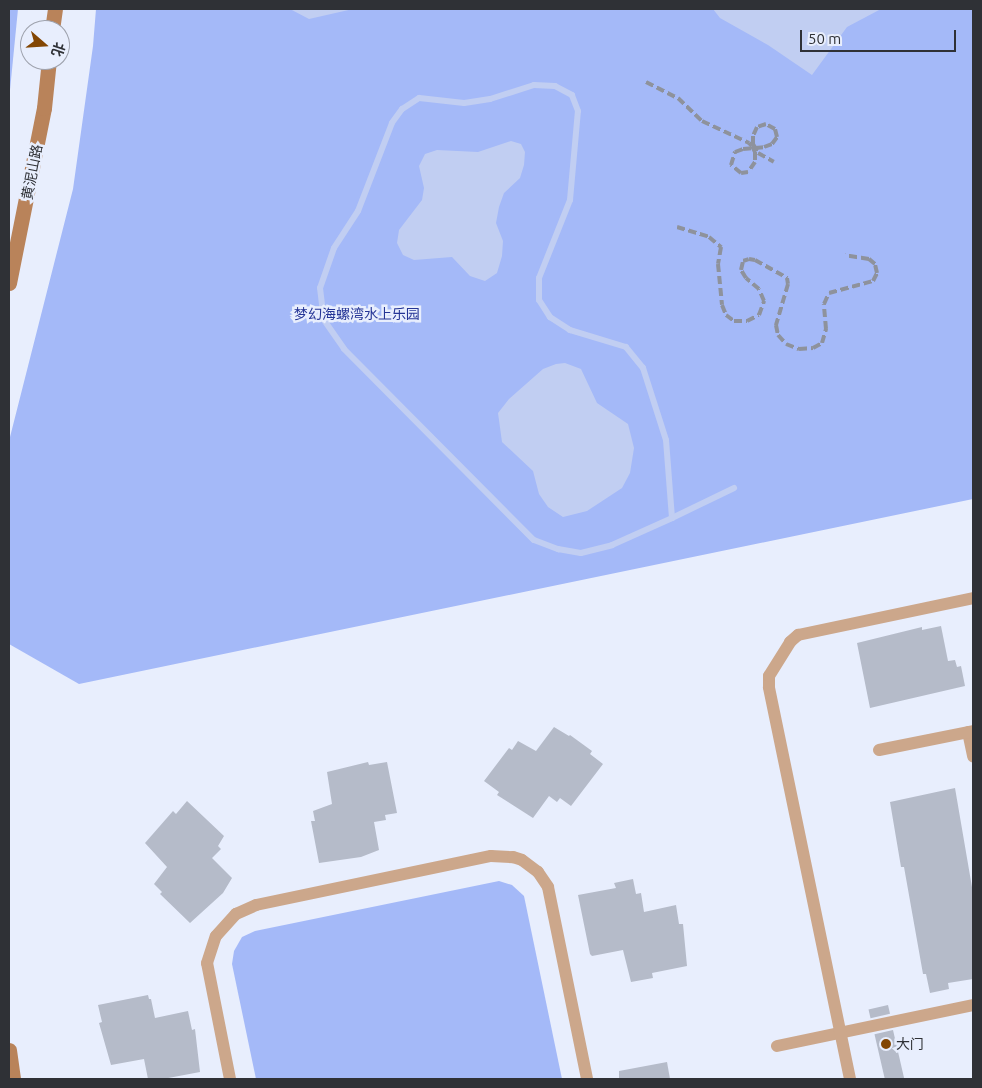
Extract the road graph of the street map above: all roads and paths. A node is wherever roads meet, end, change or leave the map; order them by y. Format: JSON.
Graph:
{"nodes":[{"id":1,"x":48,"y":70,"type":"edge"},
{"id":2,"x":9,"y":283,"type":"edge"},
{"id":3,"x":973,"y":598,"type":"edge"},
{"id":4,"x":971,"y":731,"type":"edge"},
{"id":5,"x":879,"y":750,"type":"dead end"},
{"id":6,"x":973,"y":756,"type":"edge"},
{"id":7,"x":973,"y":1005,"type":"edge"},
{"id":8,"x":777,"y":1046,"type":"dead end"},
{"id":9,"x":9,"y":1050,"type":"edge"},
{"id":10,"x":13,"y":1079,"type":"edge"},
{"id":11,"x":230,"y":1079,"type":"edge"},
{"id":12,"x":587,"y":1079,"type":"edge"},
{"id":13,"x":850,"y":1079,"type":"edge"}],
"edges":[{"from":1,"to":2,"type":"main road","name":"黄泥山路"},
{"from":3,"to":13,"type":"lane"},
{"from":4,"to":5,"type":"lane"},
{"from":4,"to":6,"type":"lane"},
{"from":7,"to":8,"type":"lane"},
{"from":9,"to":10,"type":"main road"},
{"from":11,"to":12,"type":"lane"}]}
